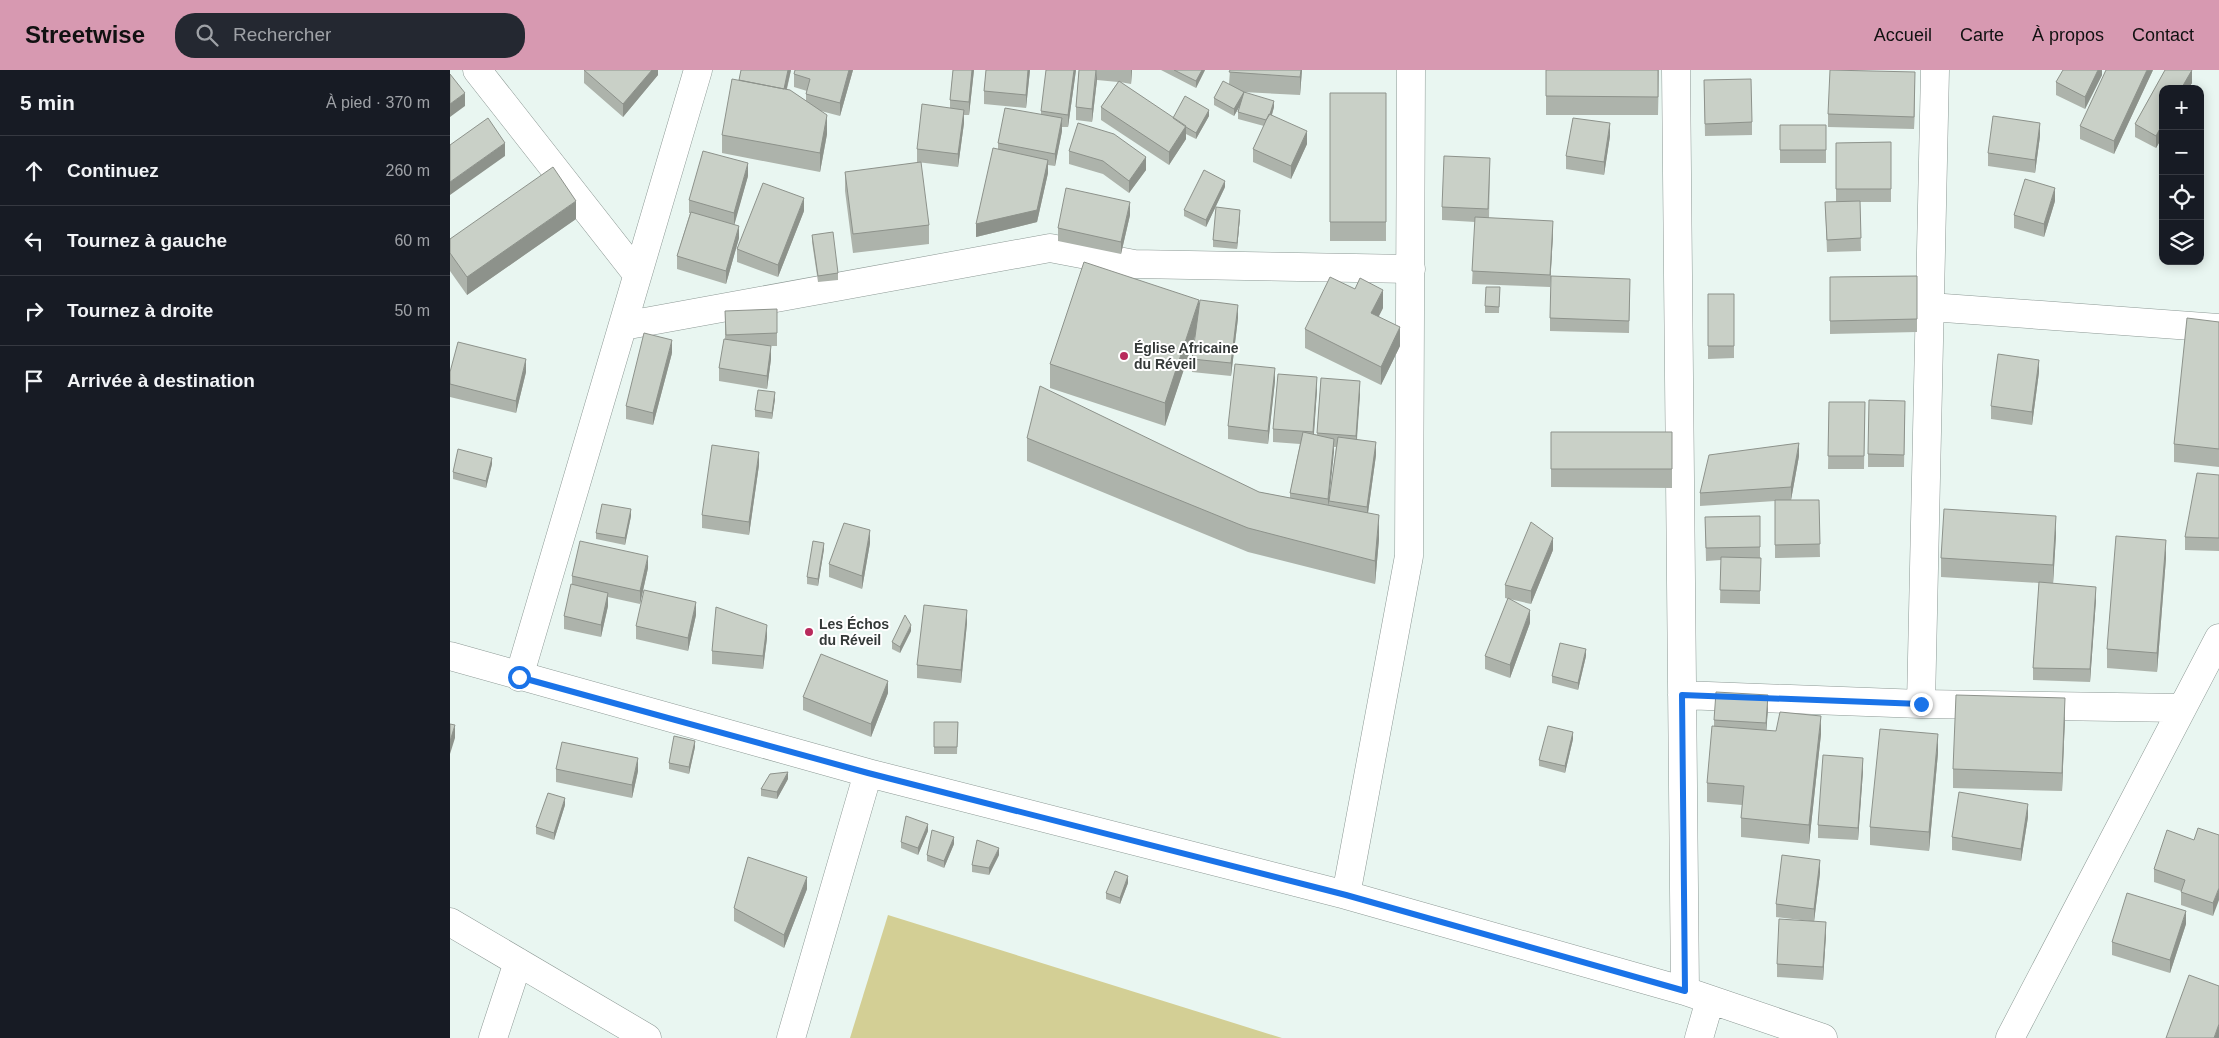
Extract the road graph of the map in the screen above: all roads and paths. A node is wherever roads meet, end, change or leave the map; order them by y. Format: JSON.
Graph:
{"nodes":[{"id":1,"x":477,"y":70,"type":"edge"},
{"id":2,"x":698,"y":70,"type":"edge"},
{"id":3,"x":1411,"y":70,"type":"edge"},
{"id":4,"x":1676,"y":70,"type":"edge"},
{"id":5,"x":1935,"y":70,"type":"edge"},
{"id":6,"x":1411,"y":268,"type":"junction"},
{"id":7,"x":637,"y":274,"type":"junction"},
{"id":8,"x":1930,"y":307,"type":"junction"},
{"id":9,"x":623,"y":326,"type":"junction"},
{"id":10,"x":2219,"y":328,"type":"edge"},
{"id":11,"x":2219,"y":638,"type":"edge"},
{"id":12,"x":450,"y":656,"type":"edge"},
{"id":13,"x":519,"y":677,"type":"junction"},
{"id":14,"x":1682,"y":695,"type":"junction"},
{"id":15,"x":1921,"y":704,"type":"junction"},
{"id":16,"x":2182,"y":708,"type":"junction"},
{"id":17,"x":868,"y":773,"type":"junction"},
{"id":18,"x":1346,"y":895,"type":"junction"},
{"id":19,"x":450,"y":922,"type":"edge"},
{"id":20,"x":518,"y":962,"type":"junction"},
{"id":21,"x":1697,"y":996,"type":"junction"},
{"id":22,"x":493,"y":1038,"type":"edge"},
{"id":23,"x":647,"y":1038,"type":"edge"},
{"id":24,"x":792,"y":1038,"type":"edge"},
{"id":25,"x":1699,"y":1038,"type":"edge"},
{"id":26,"x":1823,"y":1038,"type":"edge"},
{"id":27,"x":2010,"y":1038,"type":"edge"}],
"edges":[{"from":1,"to":7,"type":"street"},
{"from":2,"to":7,"type":"street"},
{"from":3,"to":6,"type":"street"},
{"from":4,"to":14,"type":"street"},
{"from":5,"to":8,"type":"street"},
{"from":6,"to":9,"type":"street"},
{"from":6,"to":18,"type":"street"},
{"from":7,"to":9,"type":"street"},
{"from":8,"to":10,"type":"street"},
{"from":8,"to":15,"type":"street"},
{"from":9,"to":13,"type":"street"},
{"from":11,"to":16,"type":"street"},
{"from":12,"to":13,"type":"street"},
{"from":13,"to":17,"type":"street"},
{"from":14,"to":15,"type":"street"},
{"from":14,"to":21,"type":"street"},
{"from":15,"to":16,"type":"street"},
{"from":16,"to":27,"type":"street"},
{"from":17,"to":18,"type":"street"},
{"from":17,"to":24,"type":"street"},
{"from":18,"to":21,"type":"street"},
{"from":19,"to":20,"type":"street"},
{"from":20,"to":22,"type":"street"},
{"from":20,"to":23,"type":"street"},
{"from":21,"to":25,"type":"street"},
{"from":21,"to":26,"type":"street"}]}
